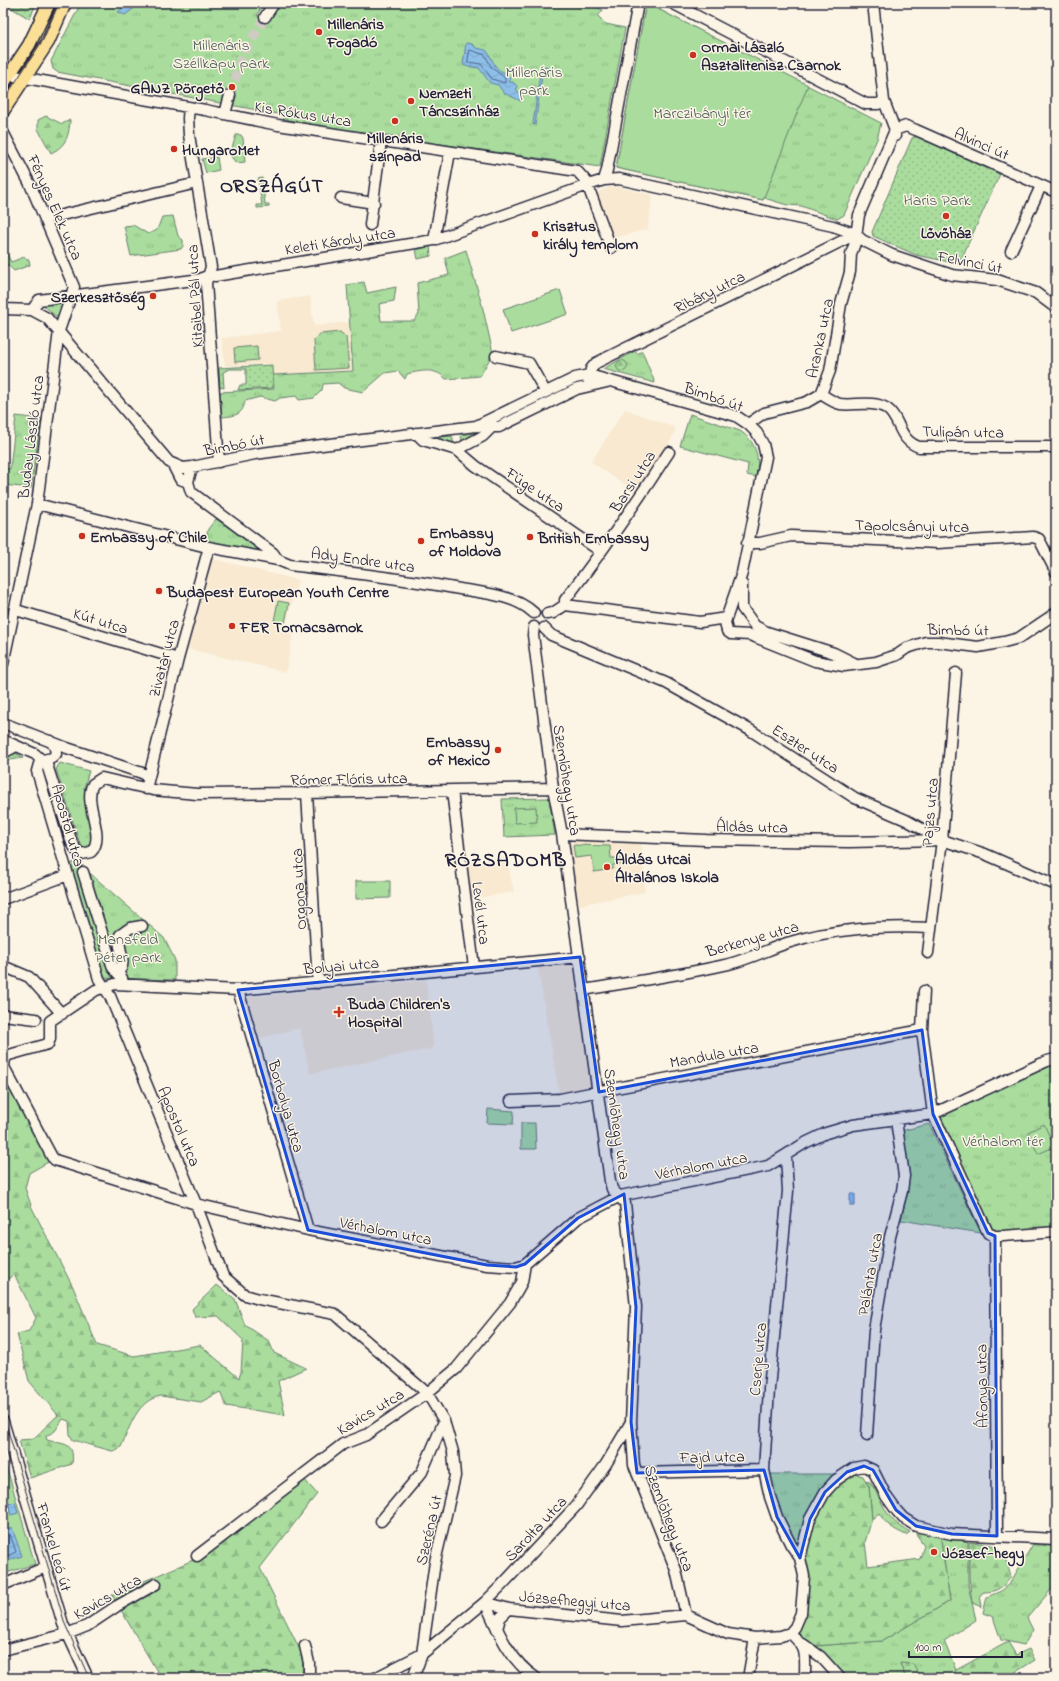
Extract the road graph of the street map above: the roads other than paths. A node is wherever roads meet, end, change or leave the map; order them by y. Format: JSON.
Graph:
{"nodes":[{"id":1,"x":49,"y":3,"type":"edge"},
{"id":2,"x":65,"y":3,"type":"edge"},
{"id":3,"x":274,"y":3,"type":"edge"},
{"id":4,"x":638,"y":3,"type":"edge"},
{"id":5,"x":672,"y":3,"type":"edge"},
{"id":6,"x":873,"y":3,"type":"edge"},
{"id":7,"x":265,"y":17,"type":"tunnel mouth"},
{"id":8,"x":26,"y":77,"type":"junction"},
{"id":9,"x":6,"y":80,"type":"edge"},
{"id":10,"x":230,"y":95,"type":"tunnel mouth"},
{"id":11,"x":884,"y":101,"type":"junction"},
{"id":12,"x":189,"y":107,"type":"junction"},
{"id":13,"x":3,"y":111,"type":"edge"},
{"id":14,"x":225,"y":114,"type":"junction"},
{"id":15,"x":895,"y":130,"type":"junction"},
{"id":16,"x":3,"y":132,"type":"edge"},
{"id":17,"x":381,"y":141,"type":"junction"},
{"id":18,"x":450,"y":152,"type":"junction"},
{"id":19,"x":604,"y":180,"type":"junction"},
{"id":20,"x":198,"y":183,"type":"junction"},
{"id":21,"x":588,"y":185,"type":"junction"},
{"id":22,"x":1041,"y":186,"type":"junction"},
{"id":23,"x":1056,"y":192,"type":"edge"},
{"id":24,"x":341,"y":198,"type":"dead end"},
{"id":25,"x":374,"y":203,"type":"junction"},
{"id":26,"x":45,"y":219,"type":"junction"},
{"id":27,"x":370,"y":225,"type":"dead end"},
{"id":28,"x":856,"y":234,"type":"junction"},
{"id":29,"x":434,"y":240,"type":"junction"},
{"id":30,"x":611,"y":248,"type":"dead end"},
{"id":31,"x":1011,"y":251,"type":"dead end"},
{"id":32,"x":210,"y":274,"type":"junction"},
{"id":33,"x":72,"y":296,"type":"junction"},
{"id":34,"x":1056,"y":308,"type":"edge"},
{"id":35,"x":3,"y":309,"type":"edge"},
{"id":36,"x":32,"y":310,"type":"junction"},
{"id":37,"x":59,"y":331,"type":"junction"},
{"id":38,"x":496,"y":356,"type":"dead end"},
{"id":39,"x":589,"y":380,"type":"junction"},
{"id":40,"x":545,"y":391,"type":"junction"},
{"id":41,"x":821,"y":394,"type":"junction"},
{"id":42,"x":748,"y":424,"type":"junction"},
{"id":43,"x":476,"y":426,"type":"junction"},
{"id":44,"x":492,"y":427,"type":"junction"},
{"id":45,"x":416,"y":433,"type":"junction"},
{"id":46,"x":1056,"y":447,"type":"edge"},
{"id":47,"x":457,"y":450,"type":"junction"},
{"id":48,"x":669,"y":452,"type":"dead end"},
{"id":49,"x":219,"y":462,"type":"junction"},
{"id":50,"x":173,"y":465,"type":"junction"},
{"id":51,"x":192,"y":468,"type":"junction"},
{"id":52,"x":188,"y":482,"type":"junction"},
{"id":53,"x":38,"y":504,"type":"junction"},
{"id":54,"x":747,"y":543,"type":"junction"},
{"id":55,"x":209,"y":547,"type":"junction"},
{"id":56,"x":600,"y":551,"type":"junction"},
{"id":57,"x":278,"y":560,"type":"junction"},
{"id":58,"x":1056,"y":572,"type":"edge"},
{"id":59,"x":742,"y":574,"type":"junction"},
{"id":60,"x":565,"y":605,"type":"junction"},
{"id":61,"x":16,"y":610,"type":"junction"},
{"id":62,"x":534,"y":613,"type":"junction"},
{"id":63,"x":1056,"y":613,"type":"edge"},
{"id":64,"x":547,"y":614,"type":"junction"},
{"id":65,"x":748,"y":616,"type":"junction"},
{"id":66,"x":727,"y":620,"type":"junction"},
{"id":67,"x":539,"y":628,"type":"junction"},
{"id":68,"x":744,"y":634,"type":"junction"},
{"id":69,"x":178,"y":659,"type":"junction"},
{"id":70,"x":3,"y":664,"type":"edge"},
{"id":71,"x":856,"y":664,"type":"junction"},
{"id":72,"x":956,"y":673,"type":"dead end"},
{"id":73,"x":3,"y":723,"type":"edge"},
{"id":74,"x":3,"y":740,"type":"edge"},
{"id":75,"x":51,"y":741,"type":"junction"},
{"id":76,"x":16,"y":746,"type":"junction"},
{"id":77,"x":3,"y":754,"type":"edge"},
{"id":78,"x":43,"y":760,"type":"junction"},
{"id":79,"x":148,"y":778,"type":"junction"},
{"id":80,"x":146,"y":788,"type":"junction"},
{"id":81,"x":553,"y":788,"type":"junction"},
{"id":82,"x":452,"y":791,"type":"junction"},
{"id":83,"x":307,"y":793,"type":"junction"},
{"id":84,"x":562,"y":834,"type":"junction"},
{"id":85,"x":942,"y":840,"type":"junction"},
{"id":86,"x":83,"y":872,"type":"dead end"},
{"id":87,"x":68,"y":874,"type":"junction"},
{"id":88,"x":1056,"y":885,"type":"edge"},
{"id":89,"x":3,"y":899,"type":"edge"},
{"id":90,"x":142,"y":926,"type":"dead end"},
{"id":91,"x":930,"y":928,"type":"junction"},
{"id":92,"x":928,"y":954,"type":"dead end"},
{"id":93,"x":580,"y":957,"type":"junction"},
{"id":94,"x":3,"y":966,"type":"edge"},
{"id":95,"x":474,"y":967,"type":"junction"},
{"id":96,"x":118,"y":972,"type":"junction"},
{"id":97,"x":318,"y":983,"type":"junction"},
{"id":98,"x":122,"y":984,"type":"junction"},
{"id":99,"x":105,"y":987,"type":"junction"},
{"id":100,"x":238,"y":990,"type":"junction"},
{"id":101,"x":583,"y":990,"type":"junction"},
{"id":102,"x":924,"y":991,"type":"dead end"},
{"id":103,"x":62,"y":1014,"type":"junction"},
{"id":104,"x":3,"y":1015,"type":"edge"},
{"id":105,"x":36,"y":1019,"type":"dead end"},
{"id":106,"x":922,"y":1030,"type":"junction"},
{"id":107,"x":1052,"y":1060,"type":"edge"},
{"id":108,"x":1056,"y":1068,"type":"edge"},
{"id":109,"x":598,"y":1092,"type":"junction"},
{"id":110,"x":511,"y":1101,"type":"dead end"},
{"id":111,"x":933,"y":1114,"type":"junction"},
{"id":112,"x":896,"y":1120,"type":"junction"},
{"id":113,"x":786,"y":1156,"type":"junction"},
{"id":114,"x":620,"y":1196,"type":"junction"},
{"id":115,"x":196,"y":1204,"type":"junction"},
{"id":116,"x":308,"y":1230,"type":"junction"},
{"id":117,"x":1056,"y":1232,"type":"edge"},
{"id":118,"x":996,"y":1236,"type":"junction"},
{"id":119,"x":525,"y":1264,"type":"junction"},
{"id":120,"x":427,"y":1393,"type":"junction"},
{"id":121,"x":3,"y":1421,"type":"edge"},
{"id":122,"x":444,"y":1421,"type":"junction"},
{"id":123,"x":631,"y":1422,"type":"junction"},
{"id":124,"x":867,"y":1435,"type":"dead end"},
{"id":125,"x":764,"y":1470,"type":"junction"},
{"id":126,"x":637,"y":1473,"type":"junction"},
{"id":127,"x":381,"y":1521,"type":"dead end"},
{"id":128,"x":997,"y":1536,"type":"junction"},
{"id":129,"x":1056,"y":1539,"type":"edge"},
{"id":130,"x":198,"y":1556,"type":"dead end"},
{"id":131,"x":800,"y":1558,"type":"junction"},
{"id":132,"x":46,"y":1568,"type":"junction"},
{"id":133,"x":156,"y":1584,"type":"dead end"},
{"id":134,"x":3,"y":1585,"type":"edge"},
{"id":135,"x":485,"y":1602,"type":"junction"},
{"id":136,"x":509,"y":1609,"type":"junction"},
{"id":137,"x":686,"y":1615,"type":"junction"},
{"id":138,"x":426,"y":1623,"type":"junction"},
{"id":139,"x":497,"y":1629,"type":"junction"},
{"id":140,"x":790,"y":1632,"type":"junction"},
{"id":141,"x":67,"y":1634,"type":"junction"},
{"id":142,"x":442,"y":1637,"type":"junction"},
{"id":143,"x":755,"y":1638,"type":"junction"},
{"id":144,"x":803,"y":1644,"type":"junction"},
{"id":145,"x":305,"y":1646,"type":"dead end"},
{"id":146,"x":3,"y":1650,"type":"edge"},
{"id":147,"x":422,"y":1654,"type":"junction"},
{"id":148,"x":805,"y":1677,"type":"dead end"},
{"id":149,"x":88,"y":1678,"type":"edge"},
{"id":150,"x":309,"y":1678,"type":"edge"},
{"id":151,"x":375,"y":1678,"type":"edge"},
{"id":152,"x":413,"y":1678,"type":"edge"},
{"id":153,"x":536,"y":1678,"type":"edge"},
{"id":154,"x":748,"y":1678,"type":"edge"},
{"id":155,"x":840,"y":1678,"type":"edge"}],
"edges":[{"from":1,"to":9,"type":"main road"},
{"from":2,"to":8,"type":"main road"},
{"from":3,"to":7,"type":"street"},
{"from":4,"to":19,"type":"street"},
{"from":5,"to":11,"type":"street"},
{"from":6,"to":11,"type":"street"},
{"from":8,"to":9,"type":"street","name":"Kis Rókus utca"},
{"from":8,"to":12,"type":"street","name":"Kis Rókus utca"},
{"from":8,"to":13,"type":"main road"},
{"from":10,"to":14,"type":"street"},
{"from":11,"to":15,"type":"street"},
{"from":12,"to":14,"type":"street","name":"Kis Rókus utca"},
{"from":12,"to":20,"type":"street","name":"Kitaibel Pál utca"},
{"from":14,"to":17,"type":"street","name":"Kis Rókus utca"},
{"from":15,"to":22,"type":"street","name":"Alvinci út"},
{"from":15,"to":28,"type":"street"},
{"from":16,"to":26,"type":"street","name":"Fényes Elek utca"},
{"from":17,"to":18,"type":"street","name":"Kis Rókus utca"},
{"from":17,"to":25,"type":"street"},
{"from":18,"to":21,"type":"street","name":"Kis Rókus utca"},
{"from":18,"to":29,"type":"street"},
{"from":19,"to":21,"type":"street","name":"Keleti Károly utca"},
{"from":19,"to":28,"type":"street"},
{"from":20,"to":26,"type":"street"},
{"from":20,"to":32,"type":"street","name":"Kitaibel Pál utca"},
{"from":21,"to":29,"type":"street","name":"Keleti Károly utca"},
{"from":21,"to":30,"type":"street"},
{"from":22,"to":23,"type":"street","name":"Alvinci út"},
{"from":22,"to":31,"type":"street"},
{"from":24,"to":25,"type":"street"},
{"from":25,"to":27,"type":"street"},
{"from":26,"to":33,"type":"street","name":"Fényes Elek utca"},
{"from":28,"to":34,"type":"street","name":"Felvinci út"},
{"from":28,"to":39,"type":"street","name":"Ribáry utca"},
{"from":28,"to":41,"type":"street","name":"Aranka utca"},
{"from":29,"to":32,"type":"street","name":"Keleti Károly utca"},
{"from":32,"to":33,"type":"street","name":"Keleti Károly utca"},
{"from":32,"to":49,"type":"street","name":"Kitaibel Pál utca"},
{"from":33,"to":36,"type":"street","name":"Keleti Károly utca"},
{"from":33,"to":37,"type":"street"},
{"from":35,"to":36,"type":"street"},
{"from":36,"to":37,"type":"street"},
{"from":37,"to":50,"type":"street"},
{"from":37,"to":53,"type":"street","name":"Buday László utca"},
{"from":38,"to":40,"type":"street"},
{"from":39,"to":40,"type":"street","name":"Bimbó út"},
{"from":39,"to":42,"type":"street","name":"Bimbó út"},
{"from":39,"to":44,"type":"street","name":"Bimbó út"},
{"from":40,"to":43,"type":"street","name":"Bimbó út"},
{"from":41,"to":42,"type":"street","name":"Aranka utca"},
{"from":41,"to":46,"type":"street","name":"Tulipán utca"},
{"from":42,"to":54,"type":"street","name":"Bimbó út"},
{"from":43,"to":44,"type":"street","name":"Bimbó út"},
{"from":43,"to":45,"type":"street","name":"Bimbó út"},
{"from":44,"to":47,"type":"street"},
{"from":45,"to":47,"type":"street","name":"Füge utca"},
{"from":45,"to":49,"type":"street","name":"Bimbó út"},
{"from":47,"to":56,"type":"street","name":"Füge utca"},
{"from":48,"to":56,"type":"street","name":"Barsi utca"},
{"from":49,"to":51,"type":"street","name":"Bimbó út"},
{"from":50,"to":51,"type":"street","name":"Bimbó út"},
{"from":50,"to":52,"type":"street","name":"Ady Endre utca"},
{"from":51,"to":52,"type":"street"},
{"from":52,"to":57,"type":"street","name":"Ady Endre utca"},
{"from":53,"to":55,"type":"street","name":"Ady Endre utca"},
{"from":53,"to":61,"type":"street","name":"Buday László utca"},
{"from":54,"to":58,"type":"street","name":"Tapolcsányi utca"},
{"from":54,"to":59,"type":"street","name":"Bimbó út"},
{"from":55,"to":57,"type":"street","name":"Ady Endre utca"},
{"from":55,"to":69,"type":"street","name":"Zivatar utca"},
{"from":56,"to":60,"type":"street","name":"Barsi utca"},
{"from":57,"to":62,"type":"street","name":"Ady Endre utca"},
{"from":59,"to":65,"type":"street","name":"Bimbó út"},
{"from":59,"to":66,"type":"street","name":"Bimbó út"},
{"from":60,"to":64,"type":"street"},
{"from":60,"to":66,"type":"street"},
{"from":61,"to":69,"type":"street","name":"Kút utca"},
{"from":61,"to":70,"type":"street","name":"Buday László utca"},
{"from":62,"to":64,"type":"street"},
{"from":62,"to":67,"type":"street"},
{"from":63,"to":71,"type":"street","name":"Bimbó út"},
{"from":64,"to":67,"type":"street"},
{"from":65,"to":66,"type":"street"},
{"from":65,"to":68,"type":"street"},
{"from":65,"to":71,"type":"street"},
{"from":66,"to":68,"type":"street","name":"Bimbó út"},
{"from":67,"to":81,"type":"street","name":"Szemlőhegy utca"},
{"from":67,"to":85,"type":"street","name":"Eszter utca"},
{"from":68,"to":71,"type":"street","name":"Bimbó út"},
{"from":69,"to":79,"type":"street","name":"Zivatar utca"},
{"from":72,"to":85,"type":"street","name":"Pajzs utca"},
{"from":73,"to":75,"type":"street"},
{"from":74,"to":76,"type":"street"},
{"from":75,"to":78,"type":"street"},
{"from":75,"to":79,"type":"street"},
{"from":76,"to":77,"type":"street"},
{"from":76,"to":78,"type":"street"},
{"from":78,"to":80,"type":"street","name":"Rómer Flóris utca"},
{"from":78,"to":87,"type":"street","name":"Apostol utca"},
{"from":79,"to":80,"type":"street"},
{"from":80,"to":83,"type":"street","name":"Rómer Flóris utca"},
{"from":81,"to":82,"type":"street","name":"Rómer Flóris utca"},
{"from":81,"to":84,"type":"street","name":"Szemlőhegy utca"},
{"from":82,"to":83,"type":"street","name":"Rómer Flóris utca"},
{"from":82,"to":95,"type":"street","name":"Levél utca"},
{"from":83,"to":97,"type":"street","name":"Orgona utca"},
{"from":84,"to":85,"type":"street","name":"Áldás utca"},
{"from":84,"to":93,"type":"street","name":"Szemlőhegy utca"},
{"from":85,"to":88,"type":"street","name":"Eszter utca"},
{"from":85,"to":91,"type":"street","name":"Pajzs utca"},
{"from":86,"to":96,"type":"street"},
{"from":87,"to":89,"type":"street"},
{"from":87,"to":99,"type":"street","name":"Apostol utca"},
{"from":90,"to":96,"type":"street"},
{"from":91,"to":92,"type":"street","name":"Pajzs utca"},
{"from":91,"to":101,"type":"street","name":"Berkenye utca"},
{"from":93,"to":95,"type":"street","name":"Bolyai utca"},
{"from":93,"to":101,"type":"street","name":"Szemlőhegy utca"},
{"from":94,"to":103,"type":"street"},
{"from":95,"to":97,"type":"street","name":"Bolyai utca"},
{"from":96,"to":98,"type":"street"},
{"from":97,"to":100,"type":"street","name":"Bolyai utca"},
{"from":98,"to":99,"type":"street","name":"Bolyai utca"},
{"from":98,"to":100,"type":"street","name":"Bolyai utca"},
{"from":99,"to":103,"type":"street","name":"Vérhalom utca"},
{"from":99,"to":115,"type":"street","name":"Apostol utca"},
{"from":100,"to":116,"type":"street","name":"Borbolya utca"},
{"from":101,"to":109,"type":"street","name":"Szemlőhegy utca"},
{"from":102,"to":106,"type":"street"},
{"from":103,"to":115,"type":"street","name":"Vérhalom utca"},
{"from":104,"to":105,"type":"street"},
{"from":106,"to":109,"type":"street","name":"Mandula utca"},
{"from":106,"to":111,"type":"street"},
{"from":107,"to":108,"type":"street"},
{"from":107,"to":111,"type":"street"},
{"from":109,"to":110,"type":"street","name":"Mandula utca"},
{"from":109,"to":114,"type":"street","name":"Szemlőhegy utca"},
{"from":111,"to":112,"type":"street","name":"Vérhalom utca"},
{"from":111,"to":118,"type":"street"},
{"from":112,"to":113,"type":"street","name":"Vérhalom utca"},
{"from":112,"to":124,"type":"street","name":"Palánta utca"},
{"from":113,"to":114,"type":"street","name":"Vérhalom utca"},
{"from":113,"to":125,"type":"street","name":"Cserje utca"},
{"from":114,"to":119,"type":"street","name":"Vérhalom utca"},
{"from":114,"to":123,"type":"street","name":"Szemlőhegy utca"},
{"from":115,"to":116,"type":"street","name":"Vérhalom utca"},
{"from":115,"to":120,"type":"street","name":"Apostol utca"},
{"from":116,"to":119,"type":"street","name":"Vérhalom utca"},
{"from":117,"to":118,"type":"street"},
{"from":118,"to":128,"type":"street","name":"Áfonya utca"},
{"from":119,"to":120,"type":"street","name":"Kavics utca"},
{"from":120,"to":122,"type":"street","name":"Szeréna út"},
{"from":120,"to":130,"type":"street","name":"Kavics utca"},
{"from":121,"to":132,"type":"street","name":"Frankel Leó út"},
{"from":122,"to":127,"type":"street"},
{"from":122,"to":138,"type":"street","name":"Szeréna út"},
{"from":123,"to":126,"type":"street","name":"Szemlőhegy utca"},
{"from":123,"to":135,"type":"street","name":"Sarolta utca"},
{"from":125,"to":126,"type":"street","name":"Fajd utca"},
{"from":125,"to":131,"type":"street","name":"Cserje utca"},
{"from":126,"to":137,"type":"street","name":"Szemlőhegy utca"},
{"from":128,"to":129,"type":"street"},
{"from":128,"to":131,"type":"street"},
{"from":131,"to":140,"type":"street"},
{"from":132,"to":134,"type":"street"},
{"from":132,"to":141,"type":"street","name":"Frankel Leó út"},
{"from":133,"to":141,"type":"street","name":"Kavics utca"},
{"from":135,"to":136,"type":"street","name":"Józsefhegyi utca"},
{"from":135,"to":139,"type":"street"},
{"from":135,"to":142,"type":"street","name":"Sarolta utca"},
{"from":136,"to":137,"type":"street","name":"Józsefhegyi utca"},
{"from":136,"to":139,"type":"street"},
{"from":137,"to":143,"type":"street","name":"Józsefhegyi utca"},
{"from":138,"to":142,"type":"street"},
{"from":138,"to":147,"type":"street","name":"Szeréna út"},
{"from":139,"to":153,"type":"street"},
{"from":140,"to":143,"type":"street","name":"Józsefhegyi utca"},
{"from":140,"to":144,"type":"street"},
{"from":141,"to":146,"type":"street","name":"Kavics utca"},
{"from":141,"to":149,"type":"street","name":"Frankel Leó út"},
{"from":142,"to":147,"type":"street","name":"Sarolta utca"},
{"from":143,"to":154,"type":"street"},
{"from":144,"to":148,"type":"street"},
{"from":144,"to":155,"type":"street"},
{"from":145,"to":150,"type":"street"},
{"from":147,"to":151,"type":"street","name":"Sarolta utca"},
{"from":147,"to":152,"type":"street","name":"Szeréna út"}]}
